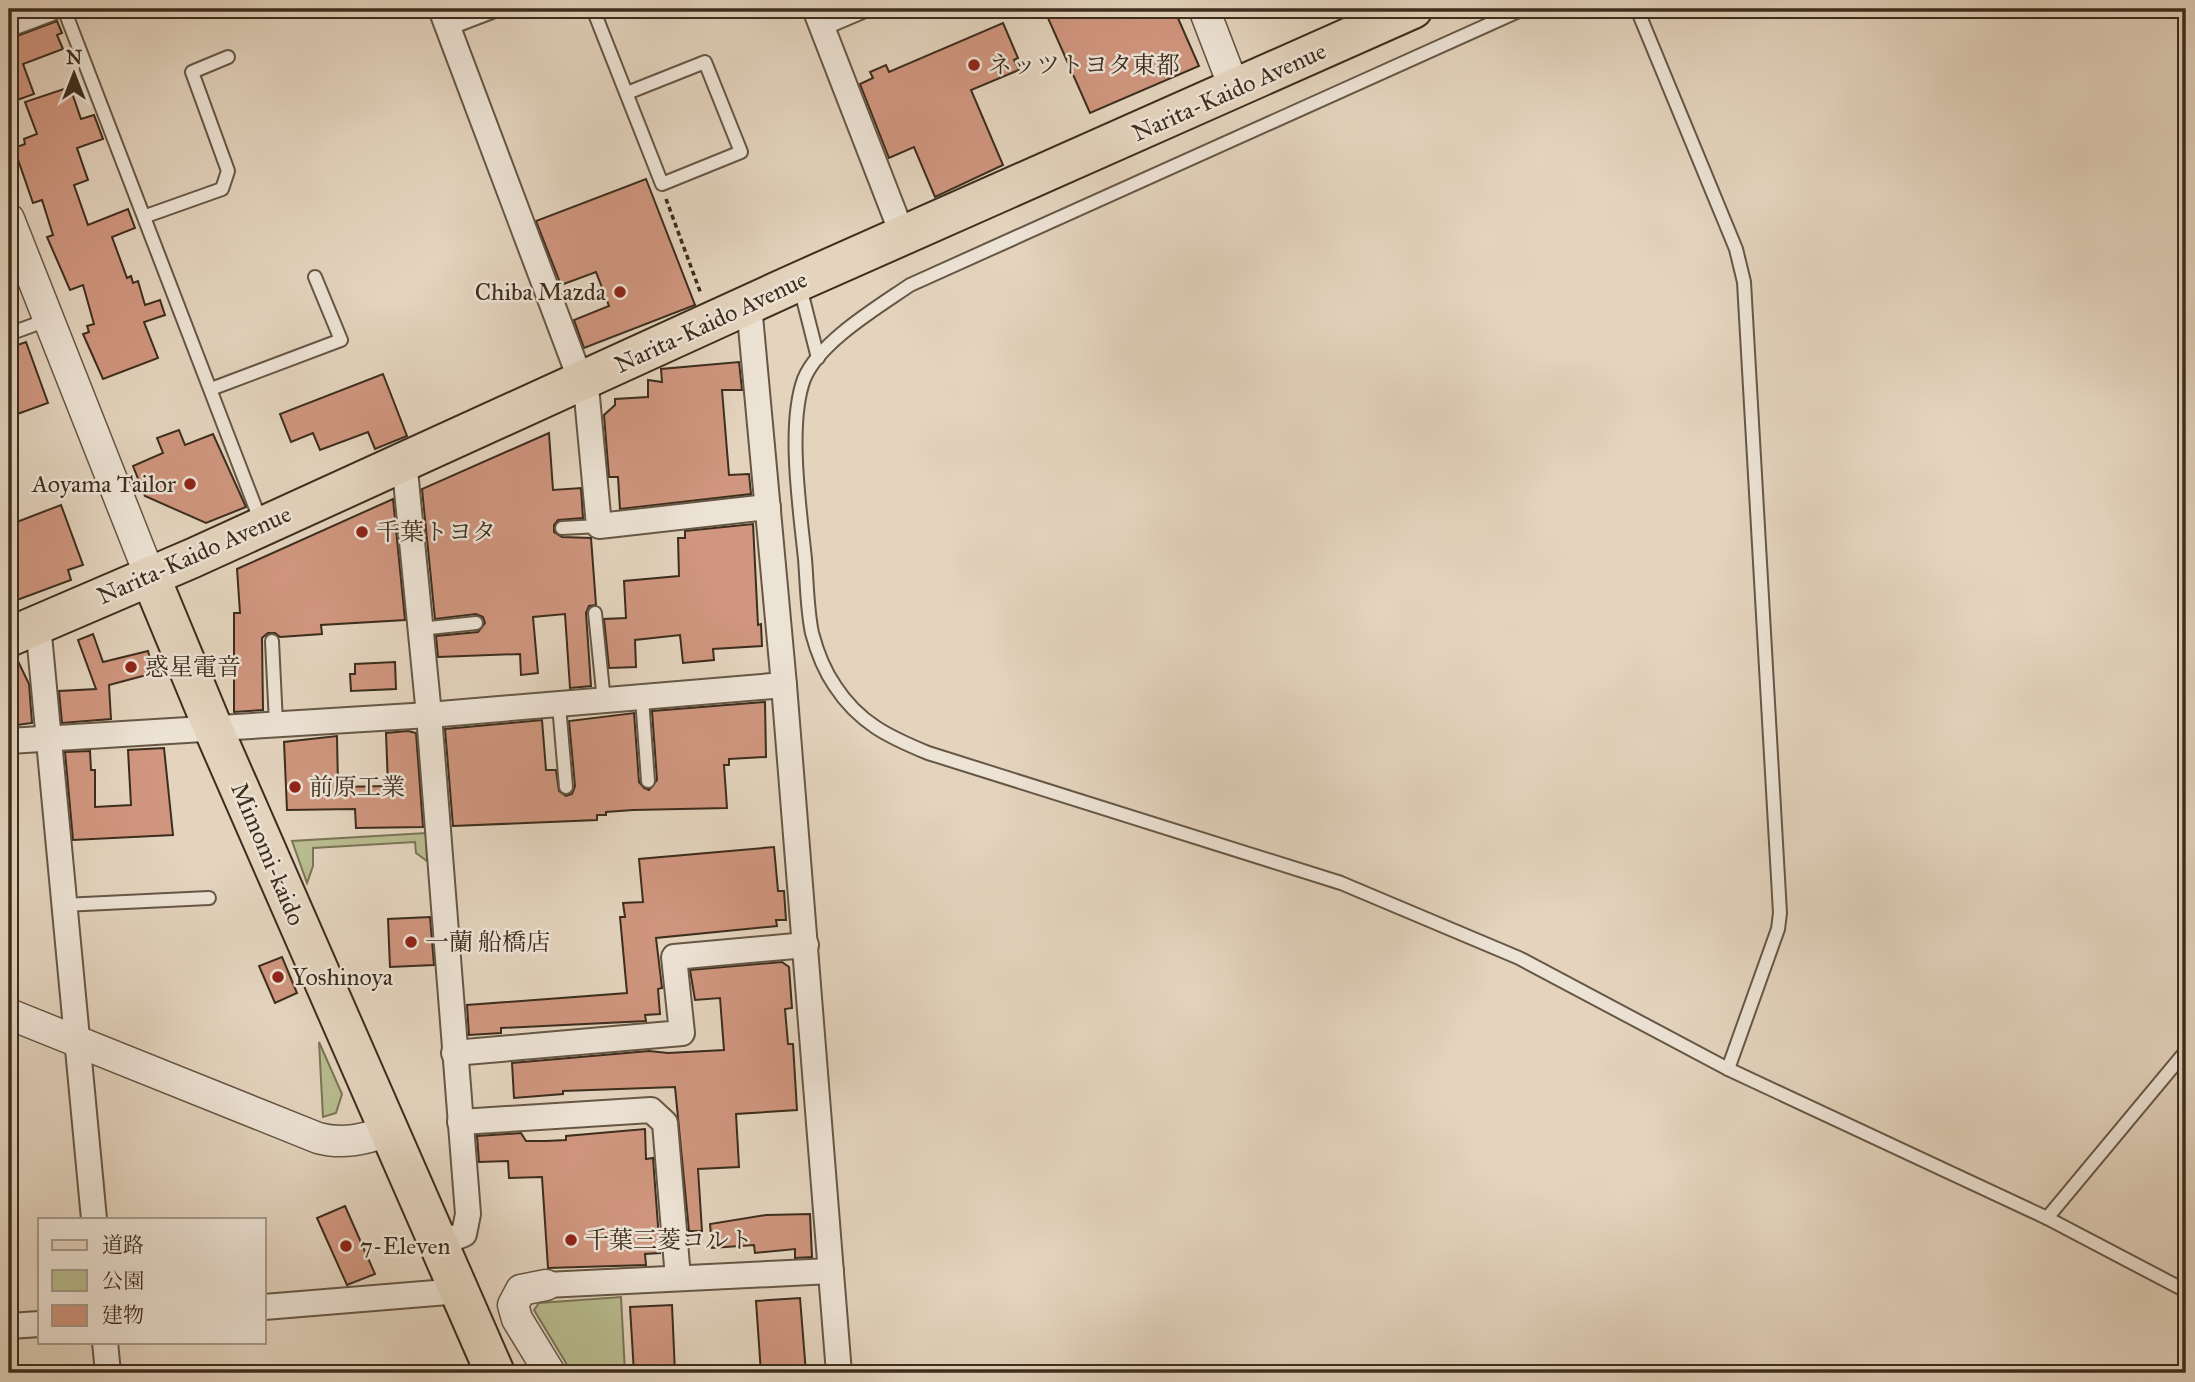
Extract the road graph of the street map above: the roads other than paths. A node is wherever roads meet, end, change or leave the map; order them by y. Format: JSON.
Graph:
{"nodes":[{"id":1,"x":49,"y":9,"type":"edge"},
{"id":2,"x":64,"y":9,"type":"edge"},
{"id":3,"x":500,"y":9,"type":"edge"},
{"id":4,"x":593,"y":9,"type":"edge"},
{"id":5,"x":870,"y":9,"type":"edge"},
{"id":6,"x":1204,"y":9,"type":"edge"},
{"id":7,"x":1413,"y":9,"type":"edge"},
{"id":8,"x":1523,"y":9,"type":"edge"},
{"id":9,"x":1637,"y":9,"type":"edge"},
{"id":10,"x":444,"y":19,"type":"edge"},
{"id":11,"x":819,"y":19,"type":"edge"},
{"id":12,"x":9,"y":24,"type":"edge"},
{"id":13,"x":228,"y":57,"type":"dead end"},
{"id":14,"x":1235,"y":90,"type":"junction"},
{"id":15,"x":626,"y":93,"type":"junction"},
{"id":16,"x":146,"y":216,"type":"junction"},
{"id":17,"x":9,"y":219,"type":"edge"},
{"id":18,"x":903,"y":236,"type":"junction"},
{"id":19,"x":315,"y":277,"type":"dead end"},
{"id":20,"x":798,"y":282,"type":"junction"},
{"id":21,"x":749,"y":305,"type":"junction"},
{"id":22,"x":47,"y":320,"type":"junction"},
{"id":23,"x":9,"y":334,"type":"edge"},
{"id":24,"x":818,"y":358,"type":"junction"},
{"id":25,"x":581,"y":381,"type":"junction"},
{"id":26,"x":211,"y":389,"type":"junction"},
{"id":27,"x":404,"y":460,"type":"junction"},
{"id":28,"x":768,"y":506,"type":"junction"},
{"id":29,"x":262,"y":525,"type":"junction"},
{"id":30,"x":599,"y":526,"type":"junction"},
{"id":31,"x":562,"y":528,"type":"dead end"},
{"id":32,"x":150,"y":576,"type":"junction"},
{"id":33,"x":595,"y":613,"type":"dead end"},
{"id":34,"x":476,"y":623,"type":"dead end"},
{"id":35,"x":421,"y":629,"type":"junction"},
{"id":36,"x":23,"y":631,"type":"edge"},
{"id":37,"x":272,"y":641,"type":"dead end"},
{"id":38,"x":784,"y":685,"type":"junction"},
{"id":39,"x":642,"y":698,"type":"junction"},
{"id":40,"x":604,"y":701,"type":"junction"},
{"id":41,"x":559,"y":705,"type":"junction"},
{"id":42,"x":429,"y":715,"type":"junction"},
{"id":43,"x":276,"y":723,"type":"junction"},
{"id":44,"x":213,"y":728,"type":"junction"},
{"id":45,"x":49,"y":738,"type":"junction"},
{"id":46,"x":9,"y":741,"type":"edge"},
{"id":47,"x":648,"y":781,"type":"dead end"},
{"id":48,"x":566,"y":787,"type":"dead end"},
{"id":49,"x":209,"y":898,"type":"dead end"},
{"id":50,"x":63,"y":905,"type":"junction"},
{"id":51,"x":806,"y":945,"type":"junction"},
{"id":52,"x":9,"y":1014,"type":"edge"},
{"id":53,"x":78,"y":1041,"type":"junction"},
{"id":54,"x":2186,"y":1051,"type":"edge"},
{"id":55,"x":454,"y":1053,"type":"junction"},
{"id":56,"x":1728,"y":1069,"type":"junction"},
{"id":57,"x":460,"y":1122,"type":"junction"},
{"id":58,"x":389,"y":1131,"type":"junction"},
{"id":59,"x":94,"y":1218,"type":"edge"},
{"id":60,"x":2047,"y":1218,"type":"junction"},
{"id":61,"x":439,"y":1244,"type":"junction"},
{"id":62,"x":831,"y":1271,"type":"junction"},
{"id":63,"x":678,"y":1278,"type":"junction"},
{"id":64,"x":546,"y":1285,"type":"joint"},
{"id":65,"x":2186,"y":1291,"type":"edge"},
{"id":66,"x":460,"y":1292,"type":"junction"},
{"id":67,"x":266,"y":1307,"type":"edge"},
{"id":68,"x":38,"y":1324,"type":"edge"},
{"id":69,"x":9,"y":1326,"type":"edge"},
{"id":70,"x":105,"y":1344,"type":"edge"},
{"id":71,"x":108,"y":1373,"type":"edge"},
{"id":72,"x":495,"y":1373,"type":"edge"},
{"id":73,"x":550,"y":1373,"type":"edge"},
{"id":74,"x":839,"y":1373,"type":"edge"}],
"edges":[{"from":1,"to":12,"type":"street"},
{"from":2,"to":16,"type":"lane"},
{"from":3,"to":10,"type":"lane"},
{"from":4,"to":15,"type":"lane"},
{"from":5,"to":11,"type":"lane"},
{"from":6,"to":14,"type":"street"},
{"from":7,"to":14,"type":"main road","name":"Narita-Kaido Avenue"},
{"from":8,"to":24,"type":"lane"},
{"from":9,"to":56,"type":"lane"},
{"from":10,"to":25,"type":"street"},
{"from":11,"to":18,"type":"street"},
{"from":13,"to":16,"type":"lane"},
{"from":14,"to":18,"type":"main road","name":"Narita-Kaido Avenue"},
{"from":15,"to":15,"type":"lane"},
{"from":16,"to":26,"type":"lane"},
{"from":17,"to":22,"type":"street"},
{"from":18,"to":20,"type":"main road","name":"Narita-Kaido Avenue"},
{"from":19,"to":26,"type":"lane"},
{"from":20,"to":21,"type":"main road","name":"Narita-Kaido Avenue"},
{"from":20,"to":24,"type":"lane"},
{"from":21,"to":25,"type":"main road","name":"Narita-Kaido Avenue"},
{"from":21,"to":28,"type":"street"},
{"from":22,"to":23,"type":"lane"},
{"from":22,"to":32,"type":"street"},
{"from":24,"to":56,"type":"lane"},
{"from":25,"to":27,"type":"main road","name":"Narita-Kaido Avenue"},
{"from":25,"to":30,"type":"street"},
{"from":26,"to":29,"type":"lane"},
{"from":27,"to":29,"type":"main road","name":"Narita-Kaido Avenue"},
{"from":27,"to":35,"type":"street"},
{"from":28,"to":30,"type":"street"},
{"from":28,"to":38,"type":"street"},
{"from":29,"to":32,"type":"main road","name":"Narita-Kaido Avenue"},
{"from":30,"to":31,"type":"lane"},
{"from":32,"to":36,"type":"main road","name":"Narita-Kaido Avenue"},
{"from":32,"to":44,"type":"main road","name":"Mimomi-kaido"},
{"from":33,"to":40,"type":"lane"},
{"from":34,"to":35,"type":"lane"},
{"from":35,"to":42,"type":"street"},
{"from":36,"to":45,"type":"street"},
{"from":37,"to":43,"type":"lane"},
{"from":38,"to":39,"type":"street"},
{"from":38,"to":51,"type":"street"},
{"from":39,"to":40,"type":"street"},
{"from":39,"to":47,"type":"lane"},
{"from":40,"to":41,"type":"street"},
{"from":41,"to":42,"type":"street"},
{"from":41,"to":48,"type":"lane"},
{"from":42,"to":43,"type":"street"},
{"from":42,"to":55,"type":"street"},
{"from":43,"to":44,"type":"street"},
{"from":44,"to":45,"type":"street"},
{"from":44,"to":58,"type":"main road","name":"Mimomi-kaido"},
{"from":45,"to":46,"type":"street"},
{"from":45,"to":50,"type":"street"},
{"from":49,"to":50,"type":"lane"},
{"from":50,"to":53,"type":"street"},
{"from":51,"to":55,"type":"street"},
{"from":51,"to":62,"type":"street"},
{"from":52,"to":53,"type":"street"},
{"from":53,"to":58,"type":"street"},
{"from":53,"to":59,"type":"street"},
{"from":54,"to":60,"type":"lane"},
{"from":55,"to":57,"type":"street"},
{"from":56,"to":60,"type":"lane"},
{"from":57,"to":61,"type":"street"},
{"from":57,"to":63,"type":"street"},
{"from":58,"to":61,"type":"main road","name":"Mimomi-kaido"},
{"from":60,"to":65,"type":"lane"},
{"from":61,"to":66,"type":"main road","name":"Mimomi-kaido"},
{"from":62,"to":63,"type":"street"},
{"from":62,"to":74,"type":"street"},
{"from":63,"to":64,"type":"street"},
{"from":64,"to":73,"type":"street"},
{"from":66,"to":67,"type":"street"},
{"from":66,"to":72,"type":"main road","name":"Mimomi-kaido"},
{"from":68,"to":69,"type":"street"},
{"from":70,"to":71,"type":"street"}]}
